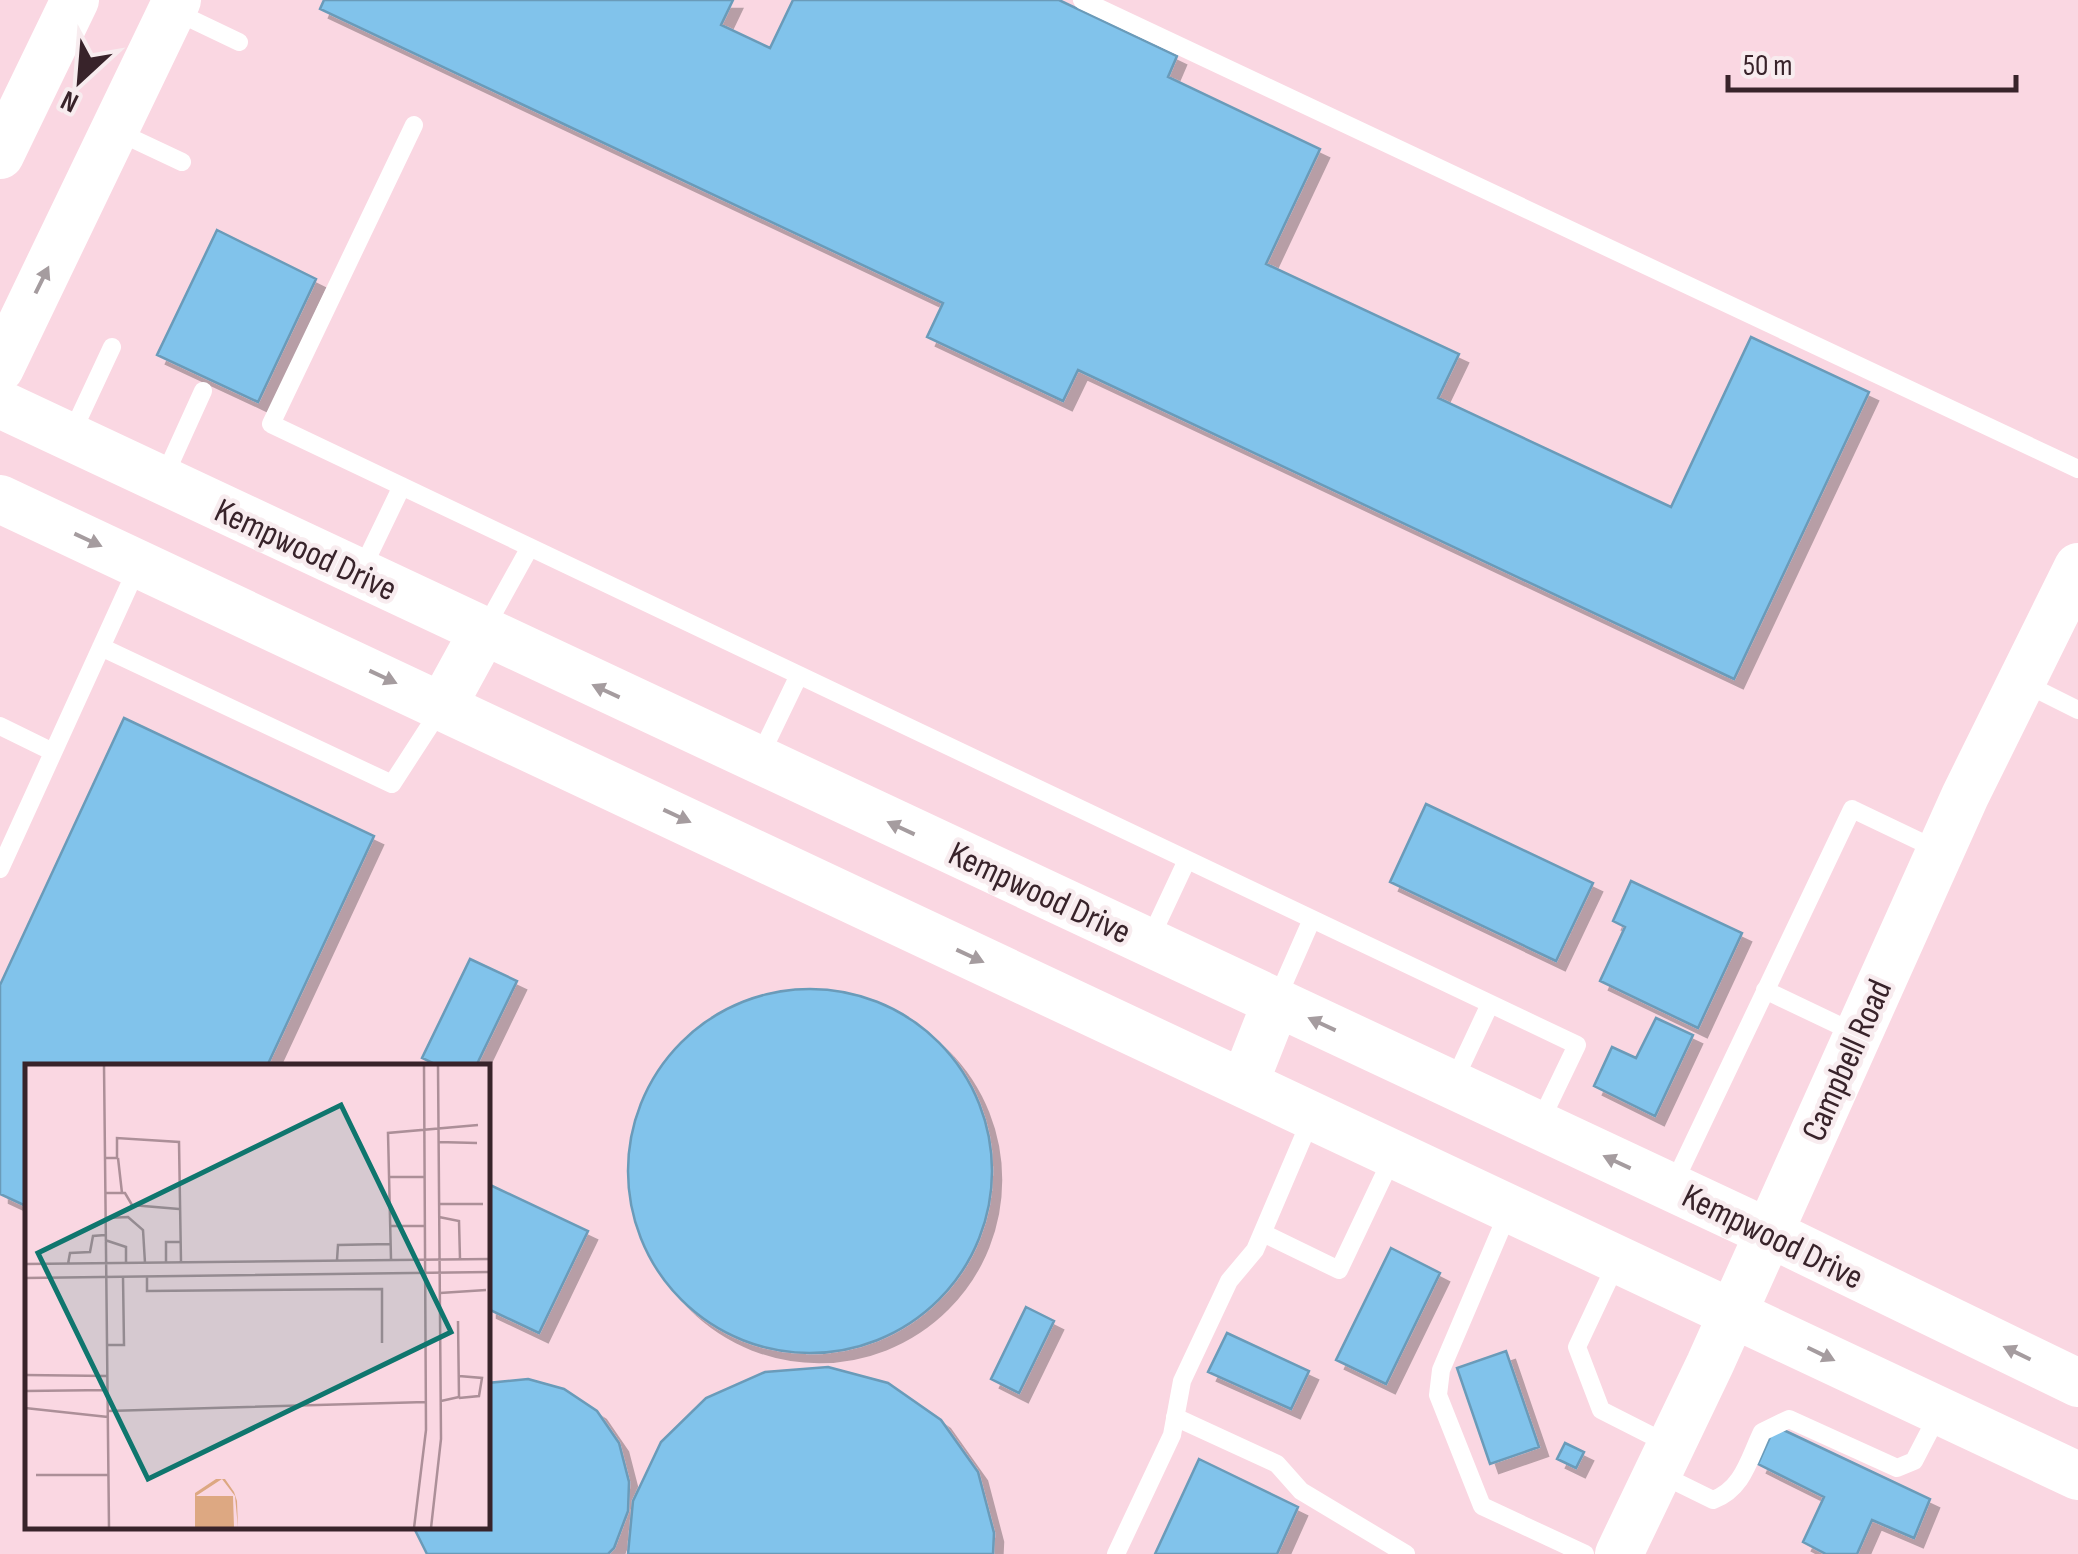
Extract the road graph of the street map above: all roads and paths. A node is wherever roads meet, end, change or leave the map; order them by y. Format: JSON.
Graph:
{"nodes":[{"id":1,"x":75,"y":0,"type":"edge"},
{"id":2,"x":1082,"y":0,"type":"edge"},
{"id":3,"x":174,"y":5,"type":"edge"},
{"id":4,"x":239,"y":42,"type":"dead end"},
{"id":5,"x":414,"y":125,"type":"dead end"},
{"id":6,"x":114,"y":130,"type":"junction"},
{"id":7,"x":0,"y":155,"type":"edge"},
{"id":8,"x":182,"y":162,"type":"dead end"},
{"id":9,"x":112,"y":347,"type":"dead end"},
{"id":10,"x":0,"y":368,"type":"edge"},
{"id":11,"x":202,"y":391,"type":"dead end"},
{"id":12,"x":0,"y":404,"type":"edge"},
{"id":13,"x":70,"y":437,"type":"junction"},
{"id":14,"x":2078,"y":468,"type":"edge"},
{"id":15,"x":162,"y":481,"type":"junction"},
{"id":16,"x":402,"y":486,"type":"junction"},
{"id":17,"x":0,"y":498,"type":"edge"},
{"id":18,"x":530,"y":547,"type":"junction"},
{"id":19,"x":139,"y":564,"type":"junction"},
{"id":20,"x":360,"y":574,"type":"junction"},
{"id":21,"x":2072,"y":596,"type":"edge"},
{"id":22,"x":483,"y":632,"type":"junction"},
{"id":23,"x":100,"y":647,"type":"junction"},
{"id":24,"x":799,"y":675,"type":"junction"},
{"id":25,"x":2022,"y":682,"type":"junction"},
{"id":26,"x":443,"y":706,"type":"junction"},
{"id":27,"x":2078,"y":710,"type":"edge"},
{"id":28,"x":0,"y":726,"type":"edge"},
{"id":29,"x":53,"y":752,"type":"junction"},
{"id":30,"x":757,"y":761,"type":"junction"},
{"id":31,"x":1940,"y":851,"type":"junction"},
{"id":32,"x":1187,"y":860,"type":"junction"},
{"id":33,"x":0,"y":869,"type":"edge"},
{"id":34,"x":1312,"y":919,"type":"junction"},
{"id":35,"x":1148,"y":943,"type":"junction"},
{"id":36,"x":1765,"y":990,"type":"junction"},
{"id":37,"x":1276,"y":1003,"type":"junction"},
{"id":38,"x":1490,"y":1004,"type":"junction"},
{"id":39,"x":1858,"y":1035,"type":"junction"},
{"id":40,"x":1244,"y":1084,"type":"junction"},
{"id":41,"x":1452,"y":1084,"type":"junction"},
{"id":42,"x":1313,"y":1116,"type":"junction"},
{"id":43,"x":1538,"y":1125,"type":"junction"},
{"id":44,"x":1394,"y":1154,"type":"junction"},
{"id":45,"x":1672,"y":1188,"type":"junction"},
{"id":46,"x":1510,"y":1208,"type":"junction"},
{"id":47,"x":1768,"y":1232,"type":"junction"},
{"id":48,"x":1263,"y":1233,"type":"junction"},
{"id":49,"x":1618,"y":1258,"type":"junction"},
{"id":50,"x":1733,"y":1312,"type":"junction"},
{"id":51,"x":2078,"y":1383,"type":"edge"},
{"id":52,"x":1940,"y":1410,"type":"junction"},
{"id":53,"x":1176,"y":1416,"type":"junction"},
{"id":54,"x":1664,"y":1459,"type":"junction"},
{"id":55,"x":2078,"y":1476,"type":"edge"},
{"id":56,"x":1116,"y":1554,"type":"edge"},
{"id":57,"x":1406,"y":1554,"type":"edge"},
{"id":58,"x":1585,"y":1554,"type":"edge"},
{"id":59,"x":1618,"y":1554,"type":"edge"}],
"edges":[{"from":1,"to":7,"type":"main road"},
{"from":2,"to":14,"type":"lane"},
{"from":3,"to":4,"type":"lane"},
{"from":3,"to":6,"type":"main road"},
{"from":5,"to":16,"type":"lane"},
{"from":6,"to":8,"type":"lane"},
{"from":10,"to":6,"type":"main road","one_way":true},
{"from":9,"to":13,"type":"lane"},
{"from":11,"to":15,"type":"lane"},
{"from":12,"to":13,"type":"main road","name":"Kempwood Drive"},
{"from":13,"to":15,"type":"main road","name":"Kempwood Drive"},
{"from":15,"to":20,"type":"main road","name":"Kempwood Drive"},
{"from":16,"to":18,"type":"lane"},
{"from":16,"to":20,"type":"lane"},
{"from":17,"to":19,"type":"main road","one_way":true},
{"from":18,"to":22,"type":"lane"},
{"from":18,"to":24,"type":"lane"},
{"from":19,"to":23,"type":"lane"},
{"from":19,"to":26,"type":"main road","one_way":true},
{"from":20,"to":22,"type":"main road","name":"Kempwood Drive"},
{"from":21,"to":25,"type":"main road","name":"Campbell Road"},
{"from":22,"to":26,"type":"main road"},
{"from":30,"to":22,"type":"main road","name":"Kempwood Drive","one_way":true},
{"from":23,"to":26,"type":"lane"},
{"from":23,"to":29,"type":"lane"},
{"from":24,"to":30,"type":"lane"},
{"from":24,"to":32,"type":"lane"},
{"from":25,"to":27,"type":"lane"},
{"from":25,"to":31,"type":"main road","name":"Campbell Road"},
{"from":26,"to":40,"type":"main road","one_way":true},
{"from":28,"to":29,"type":"lane"},
{"from":29,"to":33,"type":"lane"},
{"from":35,"to":30,"type":"main road","name":"Kempwood Drive","one_way":true},
{"from":31,"to":36,"type":"lane"},
{"from":31,"to":39,"type":"main road","name":"Campbell Road"},
{"from":32,"to":34,"type":"lane"},
{"from":32,"to":35,"type":"lane"},
{"from":34,"to":37,"type":"lane"},
{"from":34,"to":38,"type":"lane"},
{"from":35,"to":37,"type":"main road","name":"Kempwood Drive"},
{"from":36,"to":39,"type":"lane"},
{"from":36,"to":45,"type":"lane"},
{"from":37,"to":40,"type":"main road"},
{"from":41,"to":37,"type":"main road","name":"Kempwood Drive","one_way":true},
{"from":38,"to":41,"type":"lane"},
{"from":38,"to":43,"type":"lane"},
{"from":39,"to":47,"type":"main road","name":"Campbell Road"},
{"from":40,"to":42,"type":"main road"},
{"from":41,"to":43,"type":"main road","name":"Kempwood Drive"},
{"from":42,"to":44,"type":"main road"},
{"from":42,"to":48,"type":"lane"},
{"from":45,"to":43,"type":"main road","name":"Kempwood Drive","one_way":true},
{"from":44,"to":46,"type":"main road"},
{"from":44,"to":48,"type":"lane"},
{"from":45,"to":47,"type":"main road","name":"Kempwood Drive"},
{"from":46,"to":49,"type":"main road"},
{"from":46,"to":58,"type":"lane"},
{"from":47,"to":50,"type":"main road","name":"Campbell Road"},
{"from":51,"to":47,"type":"main road","name":"Kempwood Drive","one_way":true},
{"from":48,"to":53,"type":"lane"},
{"from":49,"to":50,"type":"main road"},
{"from":49,"to":54,"type":"lane"},
{"from":50,"to":52,"type":"main road","one_way":true},
{"from":50,"to":54,"type":"main road","name":"Campbell Road"},
{"from":52,"to":54,"type":"lane"},
{"from":52,"to":55,"type":"main road"},
{"from":53,"to":56,"type":"lane"},
{"from":53,"to":57,"type":"lane"},
{"from":54,"to":59,"type":"main road","name":"Campbell Road"}]}
